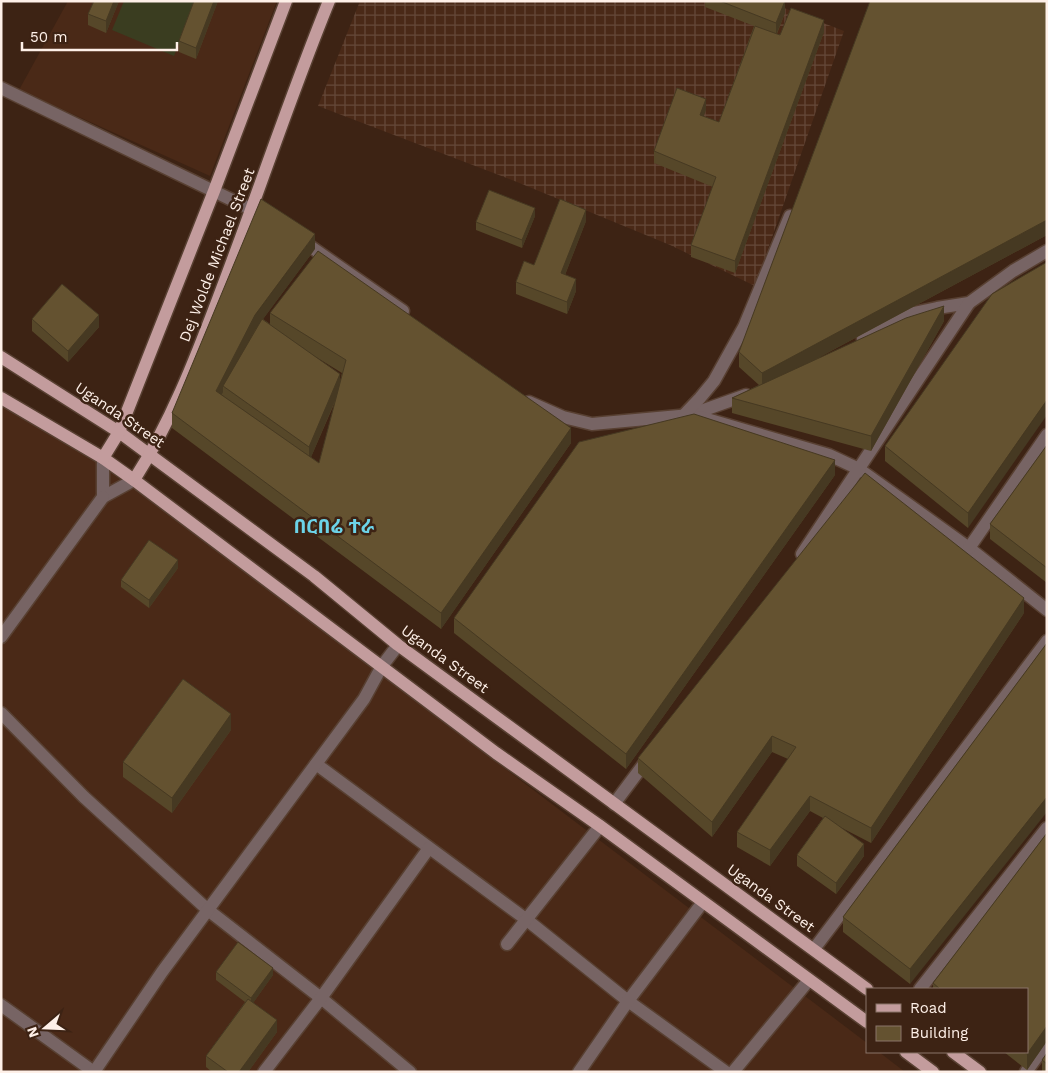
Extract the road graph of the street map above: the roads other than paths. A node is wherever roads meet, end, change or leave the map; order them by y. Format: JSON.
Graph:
{"nodes":[{"id":1,"x":286,"y":1,"type":"edge"},
{"id":2,"x":329,"y":1,"type":"edge"},
{"id":3,"x":1,"y":88,"type":"edge"},
{"id":4,"x":214,"y":190,"type":"junction"},
{"id":5,"x":796,"y":201,"type":"edge"},
{"id":6,"x":253,"y":209,"type":"junction"},
{"id":7,"x":269,"y":219,"type":"edge"},
{"id":8,"x":292,"y":234,"type":"edge"},
{"id":9,"x":1047,"y":251,"type":"edge"},
{"id":10,"x":969,"y":303,"type":"junction"},
{"id":11,"x":416,"y":322,"type":"edge"},
{"id":12,"x":853,"y":345,"type":"edge"},
{"id":13,"x":1,"y":357,"type":"edge"},
{"id":14,"x":754,"y":391,"type":"edge"},
{"id":15,"x":515,"y":393,"type":"edge"},
{"id":16,"x":1,"y":398,"type":"edge"},
{"id":17,"x":687,"y":415,"type":"junction"},
{"id":18,"x":119,"y":432,"type":"junction"},
{"id":19,"x":1047,"y":435,"type":"edge"},
{"id":20,"x":150,"y":455,"type":"junction"},
{"id":21,"x":103,"y":458,"type":"junction"},
{"id":22,"x":859,"y":470,"type":"junction"},
{"id":23,"x":134,"y":480,"type":"junction"},
{"id":24,"x":104,"y":497,"type":"junction"},
{"id":25,"x":969,"y":548,"type":"junction"},
{"id":26,"x":796,"y":562,"type":"edge"},
{"id":27,"x":1047,"y":610,"type":"edge"},
{"id":28,"x":1,"y":637,"type":"edge"},
{"id":29,"x":1047,"y":641,"type":"edge"},
{"id":30,"x":398,"y":645,"type":"junction"},
{"id":31,"x":382,"y":666,"type":"junction"},
{"id":32,"x":1,"y":713,"type":"edge"},
{"id":33,"x":655,"y":749,"type":"edge"},
{"id":34,"x":316,"y":764,"type":"junction"},
{"id":35,"x":614,"y":804,"type":"junction"},
{"id":36,"x":600,"y":826,"type":"junction"},
{"id":37,"x":1047,"y":828,"type":"edge"},
{"id":38,"x":429,"y":848,"type":"junction"},
{"id":39,"x":703,"y":902,"type":"junction"},
{"id":40,"x":208,"y":910,"type":"junction"},
{"id":41,"x":527,"y":920,"type":"junction"},
{"id":42,"x":507,"y":944,"type":"dead end"},
{"id":43,"x":814,"y":949,"type":"junction"},
{"id":44,"x":809,"y":980,"type":"junction"},
{"id":45,"x":866,"y":988,"type":"edge"},
{"id":46,"x":921,"y":988,"type":"edge"},
{"id":47,"x":320,"y":998,"type":"junction"},
{"id":48,"x":628,"y":1001,"type":"junction"},
{"id":49,"x":1,"y":1004,"type":"edge"},
{"id":50,"x":866,"y":1021,"type":"edge"},
{"id":51,"x":1047,"y":1042,"type":"edge"},
{"id":52,"x":907,"y":1053,"type":"edge"},
{"id":53,"x":954,"y":1053,"type":"edge"},
{"id":54,"x":94,"y":1072,"type":"edge"},
{"id":55,"x":264,"y":1072,"type":"edge"},
{"id":56,"x":410,"y":1072,"type":"edge"},
{"id":57,"x":579,"y":1072,"type":"edge"},
{"id":58,"x":726,"y":1072,"type":"edge"},
{"id":59,"x":733,"y":1072,"type":"edge"},
{"id":60,"x":933,"y":1072,"type":"edge"},
{"id":61,"x":980,"y":1072,"type":"edge"},
{"id":62,"x":1026,"y":1072,"type":"edge"}],
"edges":[{"from":1,"to":4,"type":"main road","name":"Dej Wolde Michael Street"},
{"from":2,"to":6,"type":"main road","name":"Dej Wolde Michael Street"},
{"from":3,"to":4,"type":"street"},
{"from":4,"to":6,"type":"street"},
{"from":4,"to":18,"type":"main road","name":"Dej Wolde Michael Street"},
{"from":5,"to":17,"type":"street"},
{"from":6,"to":7,"type":"street"},
{"from":6,"to":20,"type":"main road","name":"Dej Wolde Michael Street"},
{"from":8,"to":11,"type":"street"},
{"from":9,"to":10,"type":"street"},
{"from":10,"to":12,"type":"street"},
{"from":10,"to":22,"type":"street"},
{"from":13,"to":18,"type":"main road","name":"Uganda Street"},
{"from":14,"to":17,"type":"street"},
{"from":15,"to":17,"type":"street"},
{"from":16,"to":21,"type":"main road"},
{"from":17,"to":22,"type":"street"},
{"from":18,"to":20,"type":"main road","name":"Uganda Street"},
{"from":18,"to":21,"type":"main road","name":"Dej Wolde Michael Street"},
{"from":19,"to":25,"type":"street"},
{"from":20,"to":23,"type":"main road","name":"Dej Wolde Michael Street"},
{"from":20,"to":30,"type":"main road","name":"Uganda Street"},
{"from":21,"to":23,"type":"main road"},
{"from":21,"to":24,"type":"street"},
{"from":22,"to":25,"type":"street"},
{"from":22,"to":26,"type":"street"},
{"from":23,"to":24,"type":"street","name":"Dej Wolde Michael Street"},
{"from":23,"to":31,"type":"main road"},
{"from":24,"to":28,"type":"street","name":"Dej Wolde Michael Street"},
{"from":25,"to":27,"type":"street"},
{"from":29,"to":43,"type":"street"},
{"from":30,"to":31,"type":"street"},
{"from":30,"to":35,"type":"main road","name":"Uganda Street"},
{"from":31,"to":34,"type":"street"},
{"from":31,"to":36,"type":"main road"},
{"from":32,"to":40,"type":"street"},
{"from":33,"to":35,"type":"street"},
{"from":34,"to":38,"type":"street"},
{"from":34,"to":40,"type":"street"},
{"from":35,"to":43,"type":"main road","name":"Uganda Street"},
{"from":36,"to":39,"type":"main road"},
{"from":36,"to":41,"type":"street"},
{"from":37,"to":46,"type":"street"},
{"from":38,"to":41,"type":"street"},
{"from":38,"to":47,"type":"street"},
{"from":39,"to":44,"type":"main road"},
{"from":39,"to":48,"type":"street"},
{"from":40,"to":47,"type":"street"},
{"from":40,"to":54,"type":"street"},
{"from":41,"to":42,"type":"street"},
{"from":41,"to":48,"type":"street"},
{"from":43,"to":45,"type":"main road","name":"Uganda Street"},
{"from":44,"to":50,"type":"main road"},
{"from":44,"to":59,"type":"street"},
{"from":47,"to":55,"type":"street"},
{"from":47,"to":56,"type":"street"},
{"from":48,"to":57,"type":"street"},
{"from":48,"to":58,"type":"street"},
{"from":49,"to":54,"type":"street"},
{"from":51,"to":62,"type":"street"},
{"from":52,"to":60,"type":"main road"},
{"from":53,"to":61,"type":"main road"}]}
